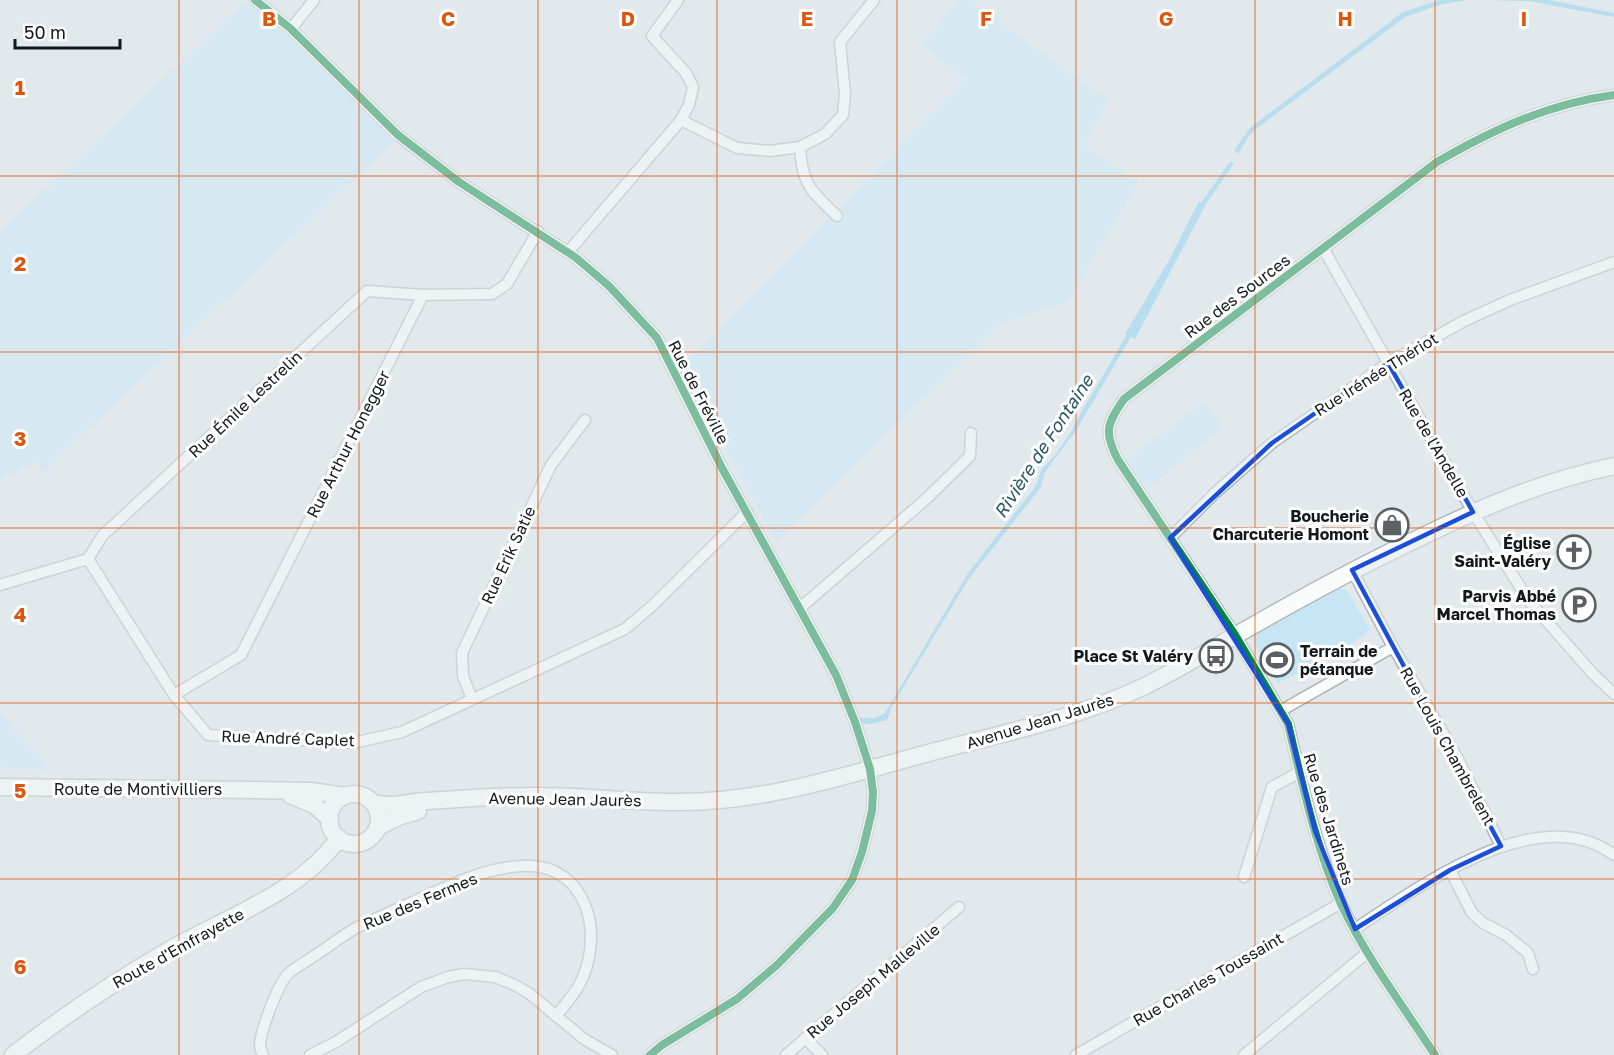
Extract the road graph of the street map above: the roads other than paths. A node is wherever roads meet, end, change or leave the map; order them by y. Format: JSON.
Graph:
{"nodes":[{"id":1,"x":255,"y":0,"type":"edge"},
{"id":2,"x":314,"y":0,"type":"edge"},
{"id":3,"x":678,"y":0,"type":"edge"},
{"id":4,"x":874,"y":0,"type":"edge"},
{"id":5,"x":291,"y":29,"type":"junction"},
{"id":6,"x":1614,"y":96,"type":"edge"},
{"id":7,"x":681,"y":120,"type":"junction"},
{"id":8,"x":800,"y":147,"type":"junction"},
{"id":9,"x":837,"y":216,"type":"dead end"},
{"id":10,"x":538,"y":231,"type":"junction"},
{"id":11,"x":1323,"y":248,"type":"junction"},
{"id":12,"x":568,"y":252,"type":"junction"},
{"id":13,"x":1614,"y":262,"type":"edge"},
{"id":14,"x":423,"y":295,"type":"junction"},
{"id":15,"x":1388,"y":363,"type":"junction"},
{"id":16,"x":585,"y":420,"type":"dead end"},
{"id":17,"x":971,"y":433,"type":"dead end"},
{"id":18,"x":1614,"y":466,"type":"edge"},
{"id":19,"x":747,"y":512,"type":"junction"},
{"id":20,"x":1473,"y":512,"type":"junction"},
{"id":21,"x":1170,"y":538,"type":"junction"},
{"id":22,"x":88,"y":559,"type":"junction"},
{"id":23,"x":1352,"y":570,"type":"junction"},
{"id":24,"x":0,"y":585,"type":"edge"},
{"id":25,"x":800,"y":608,"type":"junction"},
{"id":26,"x":1235,"y":635,"type":"junction"},
{"id":27,"x":1393,"y":647,"type":"junction"},
{"id":28,"x":1614,"y":694,"type":"edge"},
{"id":29,"x":174,"y":695,"type":"junction"},
{"id":30,"x":472,"y":699,"type":"junction"},
{"id":31,"x":1282,"y":710,"type":"junction"},
{"id":32,"x":870,"y":769,"type":"junction"},
{"id":33,"x":1300,"y":772,"type":"junction"},
{"id":34,"x":0,"y":787,"type":"edge"},
{"id":35,"x":275,"y":791,"type":"junction"},
{"id":36,"x":345,"y":796,"type":"junction"},
{"id":37,"x":456,"y":801,"type":"junction"},
{"id":38,"x":373,"y":803,"type":"junction"},
{"id":39,"x":330,"y":819,"type":"junction"},
{"id":40,"x":378,"y":827,"type":"junction"},
{"id":41,"x":339,"y":838,"type":"junction"},
{"id":42,"x":1501,"y":846,"type":"junction"},
{"id":43,"x":1614,"y":855,"type":"edge"},
{"id":44,"x":1450,"y":870,"type":"junction"},
{"id":45,"x":1244,"y":878,"type":"dead end"},
{"id":46,"x":1341,"y":903,"type":"junction"},
{"id":47,"x":959,"y":907,"type":"dead end"},
{"id":48,"x":1354,"y":929,"type":"junction"},
{"id":49,"x":1368,"y":952,"type":"junction"},
{"id":50,"x":1533,"y":969,"type":"dead end"},
{"id":51,"x":556,"y":1016,"type":"junction"},
{"id":52,"x":805,"y":1038,"type":"junction"},
{"id":53,"x":13,"y":1055,"type":"edge"},
{"id":54,"x":263,"y":1055,"type":"edge"},
{"id":55,"x":310,"y":1055,"type":"edge"},
{"id":56,"x":612,"y":1055,"type":"edge"},
{"id":57,"x":650,"y":1055,"type":"edge"},
{"id":58,"x":786,"y":1055,"type":"edge"},
{"id":59,"x":822,"y":1055,"type":"edge"},
{"id":60,"x":1076,"y":1055,"type":"edge"},
{"id":61,"x":1244,"y":1055,"type":"edge"},
{"id":62,"x":1436,"y":1055,"type":"edge"}],
"edges":[{"from":1,"to":5,"type":"street","name":"Rue de Fréville"},
{"from":2,"to":5,"type":"street"},
{"from":3,"to":7,"type":"street"},
{"from":4,"to":8,"type":"street"},
{"from":5,"to":10,"type":"street","name":"Rue de Fréville"},
{"from":6,"to":11,"type":"street","name":"Rue des Sources"},
{"from":7,"to":8,"type":"street"},
{"from":7,"to":12,"type":"street"},
{"from":8,"to":9,"type":"street"},
{"from":10,"to":12,"type":"street","name":"Rue de Fréville"},
{"from":10,"to":14,"type":"street"},
{"from":11,"to":15,"type":"street","name":"Rue de l'Andelle"},
{"from":11,"to":21,"type":"street","name":"Rue des Sources"},
{"from":12,"to":19,"type":"street","name":"Rue de Fréville"},
{"from":13,"to":15,"type":"street","name":"Rue Irénée Thériot"},
{"from":14,"to":22,"type":"street","name":"Rue Émile Lestrelin"},
{"from":14,"to":29,"type":"street","name":"Rue Arthur Honegger"},
{"from":15,"to":20,"type":"street","name":"Rue de l'Andelle"},
{"from":15,"to":21,"type":"street","name":"Rue Irénée Thériot"},
{"from":16,"to":30,"type":"street","name":"Rue Erik Satie"},
{"from":17,"to":25,"type":"street"},
{"from":18,"to":20,"type":"street","name":"Avenue Jean Jaurès"},
{"from":19,"to":25,"type":"street","name":"Rue de Fréville"},
{"from":19,"to":30,"type":"street","name":"Rue André Caplet"},
{"from":20,"to":23,"type":"street","name":"Avenue Jean Jaurès"},
{"from":20,"to":28,"type":"street","name":"Rue de l'Andelle"},
{"from":21,"to":26,"type":"street","name":"Rue des Sources"},
{"from":22,"to":24,"type":"street"},
{"from":22,"to":29,"type":"street","name":"Rue André Caplet"},
{"from":23,"to":26,"type":"street","name":"Avenue Jean Jaurès"},
{"from":23,"to":27,"type":"street","name":"Rue Louis Chambrelent"},
{"from":25,"to":32,"type":"street","name":"Rue de Fréville"},
{"from":26,"to":31,"type":"street","name":"Rue des Jardinets"},
{"from":26,"to":32,"type":"street","name":"Avenue Jean Jaurès"},
{"from":27,"to":31,"type":"street"},
{"from":27,"to":42,"type":"street","name":"Rue Louis Chambrelent"},
{"from":29,"to":30,"type":"street","name":"Rue André Caplet"},
{"from":31,"to":33,"type":"street","name":"Rue des Jardinets"},
{"from":32,"to":37,"type":"street","name":"Avenue Jean Jaurès"},
{"from":32,"to":57,"type":"street","name":"Rue de Fréville"},
{"from":33,"to":45,"type":"street"},
{"from":33,"to":46,"type":"street","name":"Rue des Jardinets"},
{"from":34,"to":35,"type":"street","name":"Route de Montivilliers"},
{"from":35,"to":36,"type":"street","name":"Route de Montivilliers"},
{"from":35,"to":39,"type":"street","name":"Route de Montivilliers"},
{"from":36,"to":38,"type":"street"},
{"from":36,"to":39,"type":"street"},
{"from":37,"to":38,"type":"street","name":"Avenue Jean Jaurès"},
{"from":37,"to":40,"type":"street","name":"Avenue Jean Jaurès"},
{"from":38,"to":40,"type":"street"},
{"from":39,"to":41,"type":"street"},
{"from":40,"to":41,"type":"street"},
{"from":41,"to":53,"type":"street","name":"Route d'Emfrayette"},
{"from":42,"to":43,"type":"street"},
{"from":42,"to":44,"type":"street"},
{"from":44,"to":48,"type":"street"},
{"from":44,"to":50,"type":"street"},
{"from":46,"to":48,"type":"street","name":"Rue des Jardinets"},
{"from":46,"to":60,"type":"street","name":"Rue Charles Toussaint"},
{"from":47,"to":52,"type":"street","name":"Rue Joseph Malleville"},
{"from":48,"to":49,"type":"street","name":"Rue des Jardinets"},
{"from":49,"to":61,"type":"street"},
{"from":49,"to":62,"type":"street","name":"Rue des Jardinets"},
{"from":51,"to":54,"type":"street","name":"Rue des Fermes"},
{"from":51,"to":55,"type":"street"},
{"from":51,"to":56,"type":"street"},
{"from":52,"to":58,"type":"street","name":"Rue Joseph Malleville"},
{"from":52,"to":59,"type":"street"}]}
